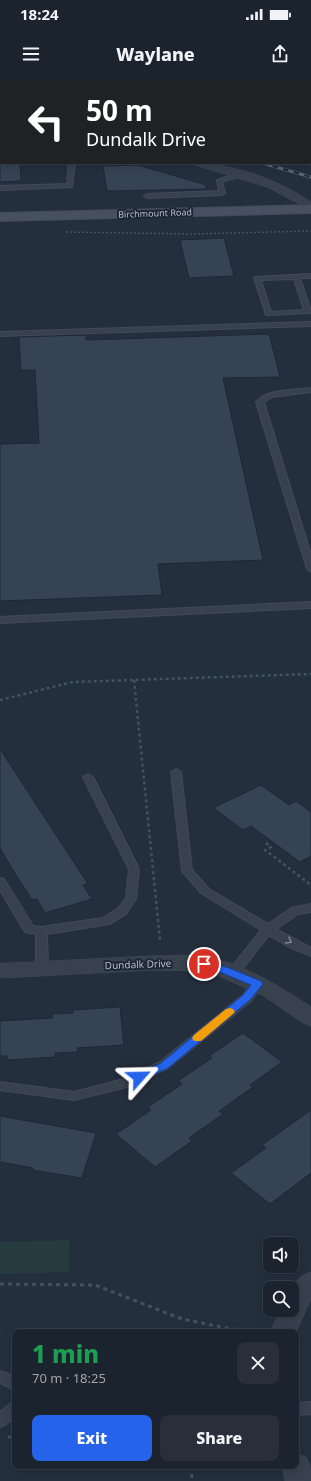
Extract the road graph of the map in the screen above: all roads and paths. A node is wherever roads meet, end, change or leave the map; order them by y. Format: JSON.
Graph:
{"nodes":[{"id":1,"x":72,"y":164,"type":"edge"},
{"id":2,"x":203,"y":164,"type":"edge"},
{"id":3,"x":238,"y":174,"type":"junction"},
{"id":4,"x":0,"y":188,"type":"edge"},
{"id":5,"x":147,"y":196,"type":"dead end"},
{"id":6,"x":311,"y":208,"type":"edge"},
{"id":7,"x":0,"y":217,"type":"edge"},
{"id":8,"x":311,"y":231,"type":"edge"},
{"id":9,"x":66,"y":232,"type":"dead end"},
{"id":10,"x":296,"y":276,"type":"junction"},
{"id":11,"x":311,"y":276,"type":"edge"},
{"id":12,"x":311,"y":324,"type":"edge"},
{"id":13,"x":0,"y":334,"type":"edge"},
{"id":14,"x":311,"y":390,"type":"edge"},
{"id":15,"x":311,"y":569,"type":"edge"},
{"id":16,"x":311,"y":604,"type":"edge"},
{"id":17,"x":0,"y":620,"type":"edge"},
{"id":18,"x":311,"y":674,"type":"edge"},
{"id":19,"x":134,"y":680,"type":"junction"},
{"id":20,"x":0,"y":700,"type":"edge"},
{"id":21,"x":176,"y":772,"type":"dead end"},
{"id":22,"x":88,"y":777,"type":"dead end"},
{"id":23,"x":266,"y":843,"type":"dead end"},
{"id":24,"x":0,"y":881,"type":"edge"},
{"id":25,"x":311,"y":885,"type":"edge"},
{"id":26,"x":311,"y":908,"type":"edge"},
{"id":27,"x":268,"y":929,"type":"junction"},
{"id":28,"x":41,"y":932,"type":"junction"},
{"id":29,"x":160,"y":940,"type":"dead end"},
{"id":30,"x":311,"y":952,"type":"edge"},
{"id":31,"x":42,"y":968,"type":"junction"},
{"id":32,"x":0,"y":971,"type":"edge"},
{"id":33,"x":233,"y":973,"type":"junction"},
{"id":34,"x":257,"y":984,"type":"junction"},
{"id":35,"x":311,"y":1018,"type":"edge"},
{"id":36,"x":0,"y":1086,"type":"edge"},
{"id":37,"x":311,"y":1282,"type":"edge"},
{"id":38,"x":0,"y":1284,"type":"edge"},
{"id":39,"x":232,"y":1329,"type":"edge"},
{"id":40,"x":284,"y":1329,"type":"edge"},
{"id":41,"x":0,"y":1377,"type":"edge"},
{"id":42,"x":12,"y":1382,"type":"edge"},
{"id":43,"x":311,"y":1408,"type":"edge"},
{"id":44,"x":299,"y":1409,"type":"edge"},
{"id":45,"x":12,"y":1411,"type":"edge"},
{"id":46,"x":0,"y":1421,"type":"edge"},
{"id":47,"x":191,"y":1469,"type":"edge"},
{"id":48,"x":296,"y":1469,"type":"edge"},
{"id":49,"x":192,"y":1481,"type":"edge"},
{"id":50,"x":298,"y":1481,"type":"edge"}],
"edges":[{"from":1,"to":4,"type":"lane"},
{"from":2,"to":3,"type":"street"},
{"from":3,"to":5,"type":"lane"},
{"from":3,"to":6,"type":"street"},
{"from":6,"to":7,"type":"main road","name":"Birchmount Road"},
{"from":8,"to":9,"type":"path"},
{"from":10,"to":10,"type":"lane"},
{"from":10,"to":11,"type":"lane"},
{"from":12,"to":13,"type":"lane"},
{"from":14,"to":15,"type":"lane"},
{"from":16,"to":17,"type":"lane"},
{"from":18,"to":19,"type":"path"},
{"from":19,"to":20,"type":"path"},
{"from":19,"to":29,"type":"path"},
{"from":21,"to":27,"type":"lane"},
{"from":22,"to":28,"type":"lane"},
{"from":23,"to":25,"type":"path"},
{"from":24,"to":28,"type":"lane"},
{"from":26,"to":27,"type":"lane"},
{"from":27,"to":30,"type":"lane","one_way":true},
{"from":27,"to":33,"type":"lane"},
{"from":28,"to":31,"type":"lane"},
{"from":31,"to":32,"type":"street","name":"Dundalk Drive"},
{"from":31,"to":33,"type":"street","name":"Dundalk Drive"},
{"from":33,"to":34,"type":"street","name":"Dundalk Drive"},
{"from":34,"to":35,"type":"street","name":"Dundalk Drive"},
{"from":34,"to":36,"type":"lane"},
{"from":37,"to":40,"type":"street"},
{"from":38,"to":39,"type":"path"},
{"from":41,"to":42,"type":"lane"},
{"from":43,"to":44,"type":"lane"},
{"from":45,"to":46,"type":"lane"},
{"from":47,"to":49,"type":"path"},
{"from":48,"to":50,"type":"street"}]}
